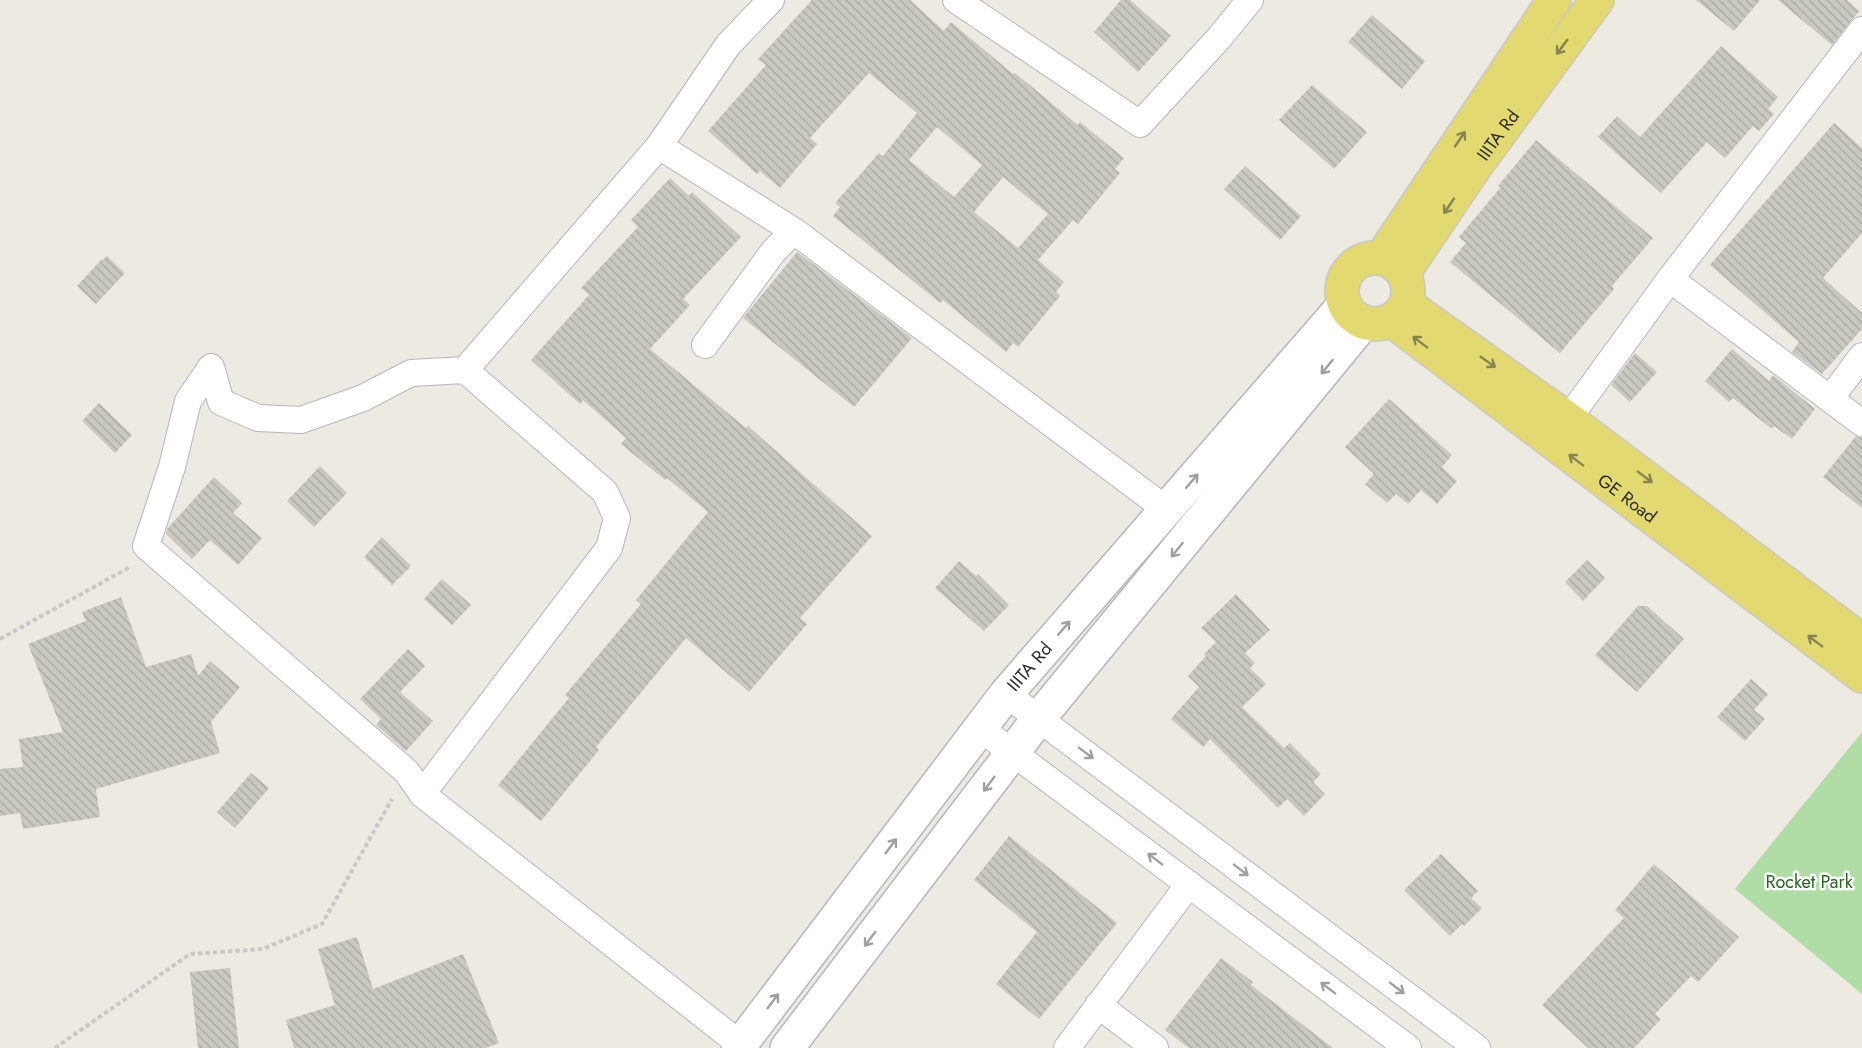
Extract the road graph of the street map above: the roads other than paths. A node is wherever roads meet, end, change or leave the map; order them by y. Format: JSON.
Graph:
{"nodes":[{"id":1,"x":771,"y":0,"type":"edge"},
{"id":2,"x":956,"y":0,"type":"edge"},
{"id":3,"x":1250,"y":0,"type":"edge"},
{"id":4,"x":1554,"y":0,"type":"edge"},
{"id":5,"x":1596,"y":0,"type":"edge"},
{"id":6,"x":1862,"y":30,"type":"edge"},
{"id":7,"x":659,"y":146,"type":"junction"},
{"id":8,"x":794,"y":231,"type":"junction"},
{"id":9,"x":1670,"y":279,"type":"junction"},
{"id":10,"x":1382,"y":297,"type":"junction"},
{"id":11,"x":705,"y":345,"type":"dead end"},
{"id":12,"x":1862,"y":356,"type":"edge"},
{"id":13,"x":465,"y":370,"type":"junction"},
{"id":14,"x":1830,"y":399,"type":"junction"},
{"id":15,"x":1568,"y":419,"type":"junction"},
{"id":16,"x":1862,"y":423,"type":"edge"},
{"id":17,"x":1167,"y":510,"type":"junction"},
{"id":18,"x":1862,"y":641,"type":"edge"},
{"id":19,"x":1862,"y":676,"type":"edge"},
{"id":20,"x":1006,"y":694,"type":"junction"},
{"id":21,"x":1039,"y":718,"type":"junction"},
{"id":22,"x":981,"y":729,"type":"junction"},
{"id":23,"x":1013,"y":753,"type":"junction"},
{"id":24,"x":423,"y":794,"type":"junction"},
{"id":25,"x":1189,"y":884,"type":"junction"},
{"id":26,"x":1098,"y":1005,"type":"junction"},
{"id":27,"x":741,"y":1047,"type":"edge"},
{"id":28,"x":787,"y":1048,"type":"edge"},
{"id":29,"x":1067,"y":1048,"type":"edge"},
{"id":30,"x":1155,"y":1048,"type":"edge"},
{"id":31,"x":1408,"y":1048,"type":"edge"},
{"id":32,"x":1477,"y":1048,"type":"edge"}],
"edges":[{"from":1,"to":7,"type":"street"},
{"from":2,"to":3,"type":"street"},
{"from":10,"to":4,"type":"main road","name":"IIITA Rd","one_way":true},
{"from":5,"to":10,"type":"main road","name":"IIITA Rd","one_way":true},
{"from":6,"to":9,"type":"street"},
{"from":7,"to":8,"type":"street"},
{"from":7,"to":13,"type":"street"},
{"from":8,"to":11,"type":"street"},
{"from":8,"to":17,"type":"street"},
{"from":9,"to":14,"type":"street"},
{"from":9,"to":15,"type":"street"},
{"from":10,"to":15,"type":"main road","name":"GE Road","one_way":true},
{"from":17,"to":10,"type":"street","name":"IIITA Rd","one_way":true},
{"from":19,"to":10,"type":"main road","name":"GE Road","one_way":true},
{"from":10,"to":21,"type":"street","name":"IIITA Rd","one_way":true},
{"from":12,"to":14,"type":"street"},
{"from":13,"to":24,"type":"street"},
{"from":13,"to":24,"type":"street"},
{"from":14,"to":16,"type":"street"},
{"from":15,"to":18,"type":"main road","name":"GE Road","one_way":true},
{"from":20,"to":17,"type":"street","name":"IIITA Rd","one_way":true},
{"from":20,"to":21,"type":"street"},
{"from":20,"to":22,"type":"street","name":"IIITA Rd"},
{"from":21,"to":23,"type":"street","name":"IIITA Rd"},
{"from":21,"to":32,"type":"street","one_way":true},
{"from":22,"to":23,"type":"street"},
{"from":27,"to":22,"type":"street","name":"IIITA Rd","one_way":true},
{"from":25,"to":23,"type":"street","one_way":true},
{"from":23,"to":28,"type":"street","name":"IIITA Rd","one_way":true},
{"from":24,"to":27,"type":"street"},
{"from":25,"to":26,"type":"street"},
{"from":31,"to":25,"type":"street","one_way":true},
{"from":26,"to":29,"type":"street"},
{"from":26,"to":30,"type":"street"}]}
